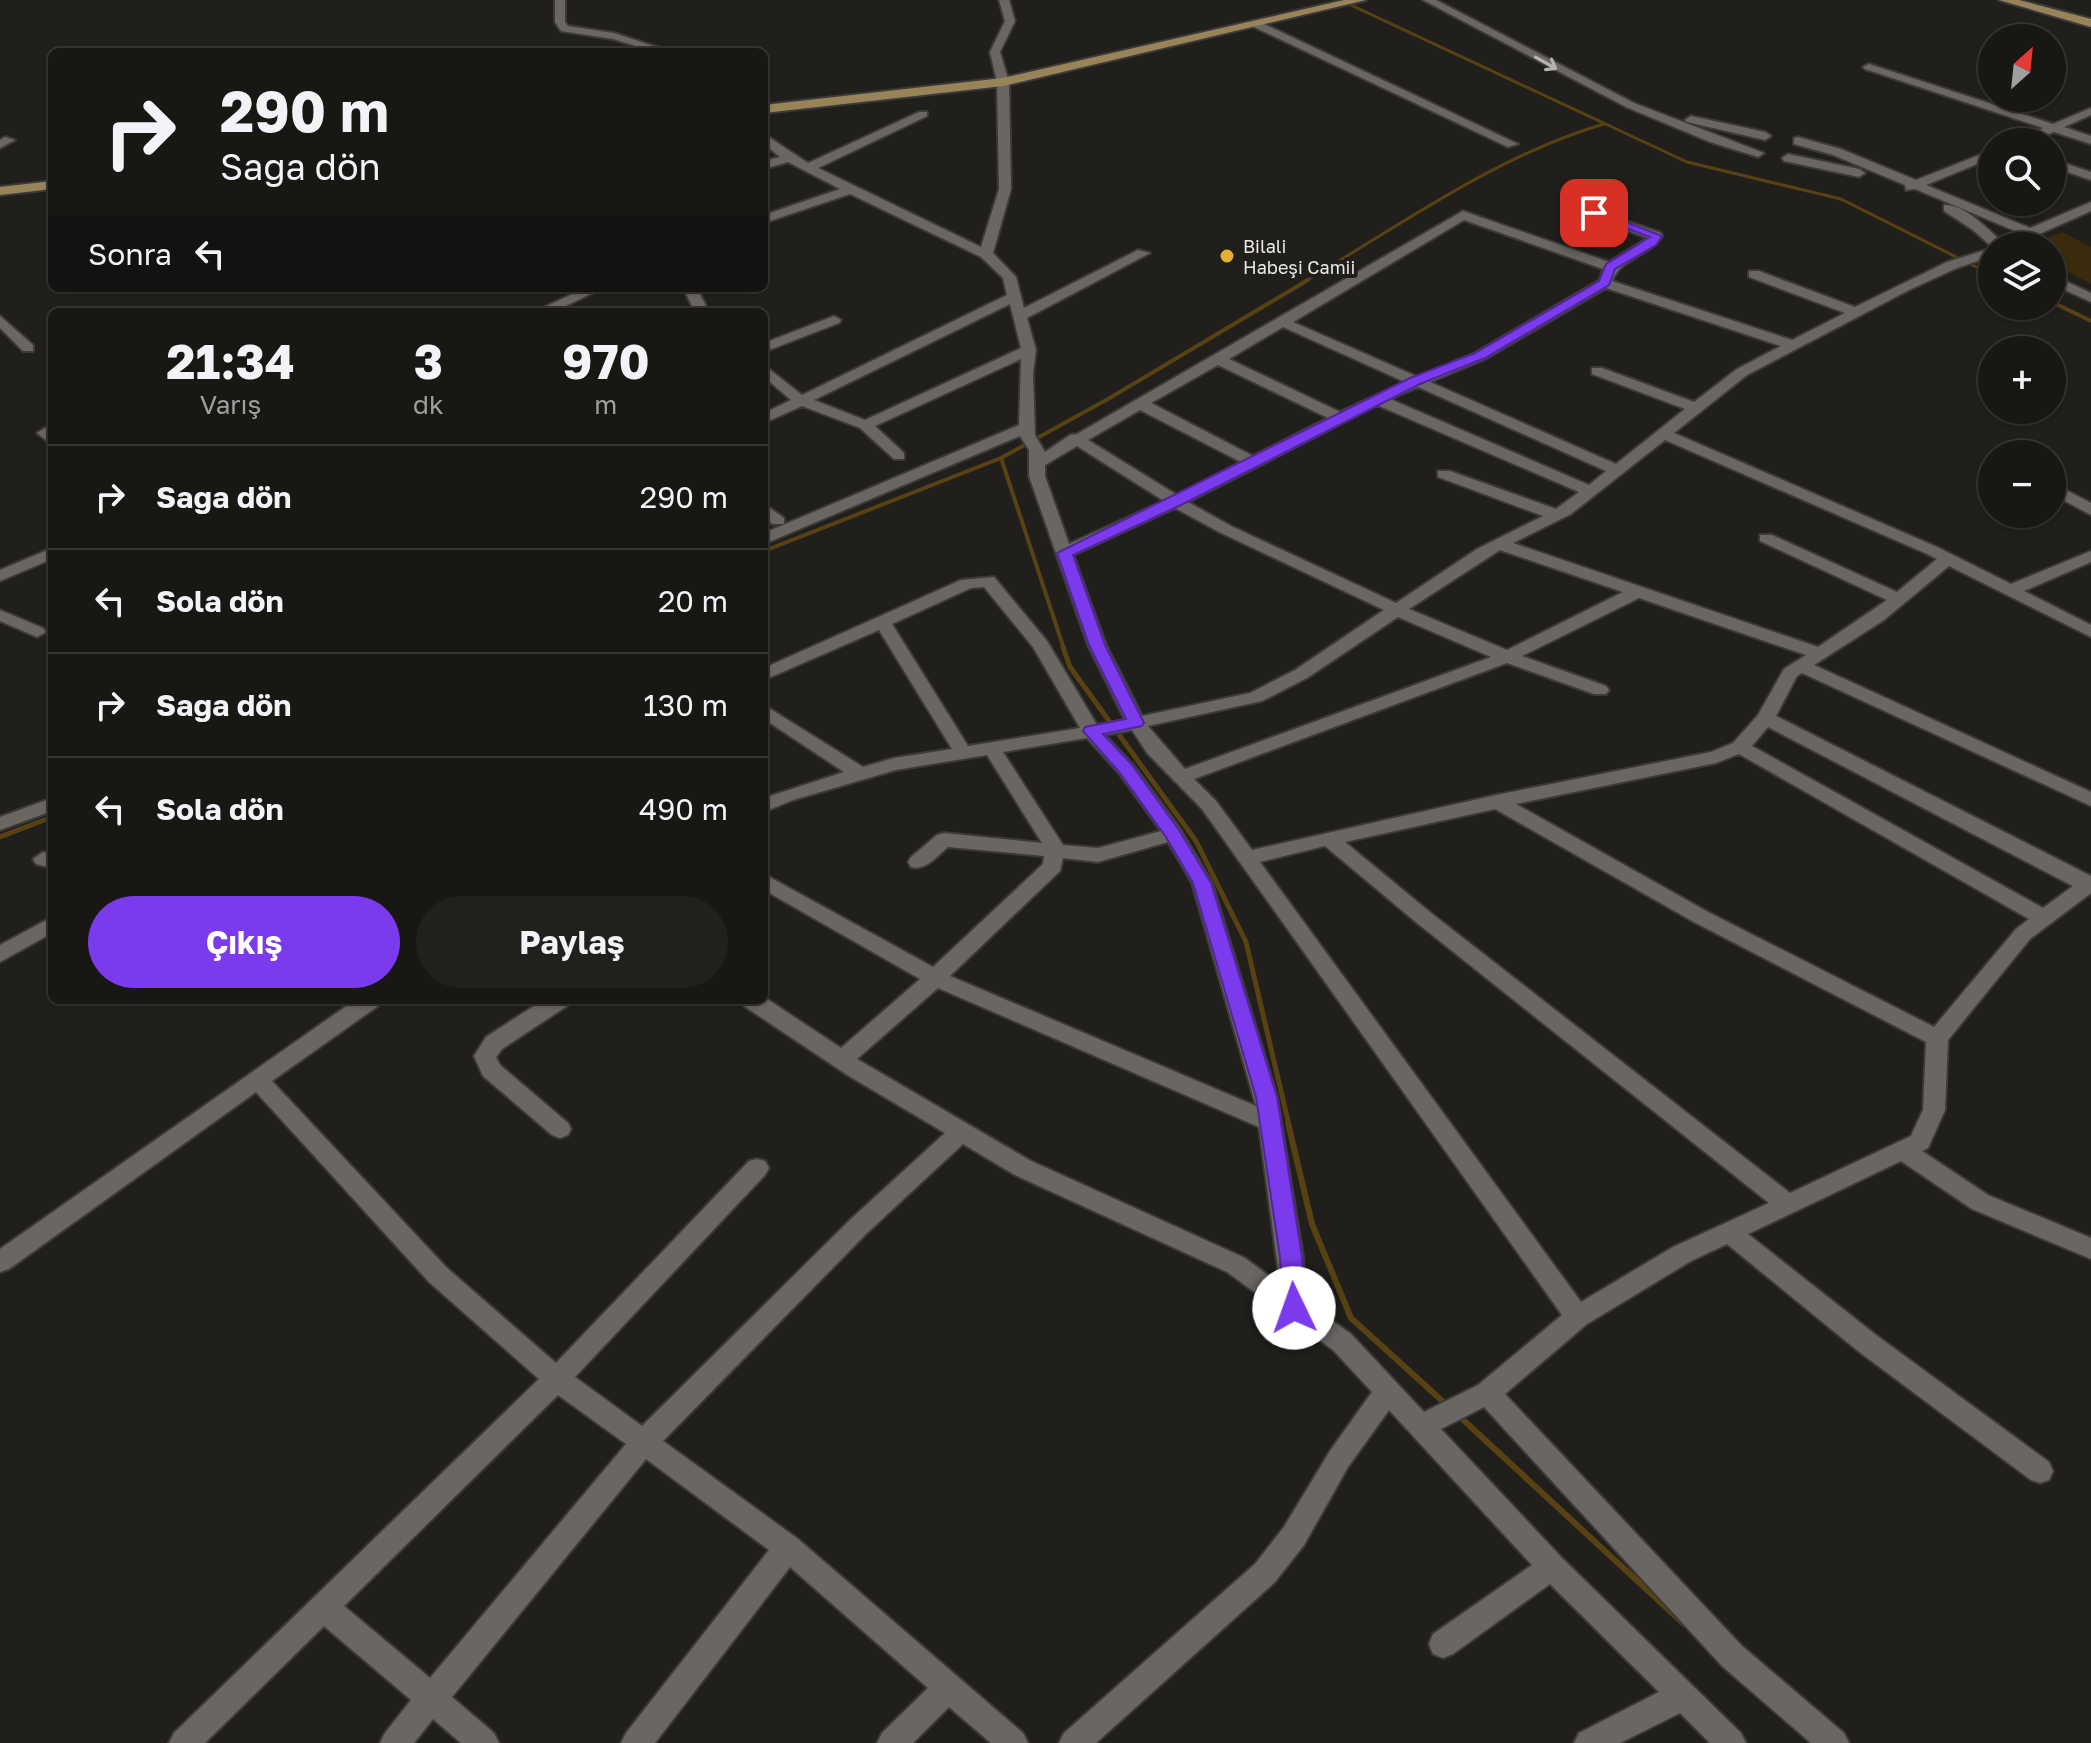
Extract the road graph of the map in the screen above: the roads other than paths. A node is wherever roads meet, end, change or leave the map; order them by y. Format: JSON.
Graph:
{"nodes":[{"id":1,"x":560,"y":0,"type":"edge"},
{"id":2,"x":1004,"y":0,"type":"edge"},
{"id":3,"x":1360,"y":0,"type":"edge"},
{"id":4,"x":1428,"y":0,"type":"edge"},
{"id":5,"x":1455,"y":0,"type":"edge"},
{"id":6,"x":2005,"y":0,"type":"edge"},
{"id":7,"x":2019,"y":0,"type":"edge"},
{"id":8,"x":2091,"y":21,"type":"edge"},
{"id":9,"x":1258,"y":25,"type":"junction"},
{"id":10,"x":654,"y":48,"type":"edge"},
{"id":11,"x":1869,"y":67,"type":"dead end"},
{"id":12,"x":1003,"y":82,"type":"junction"},
{"id":13,"x":768,"y":109,"type":"edge"},
{"id":14,"x":2091,"y":111,"type":"edge"},
{"id":15,"x":923,"y":114,"type":"dead end"},
{"id":16,"x":2054,"y":128,"type":"joint"},
{"id":17,"x":2066,"y":132,"type":"edge"},
{"id":18,"x":1782,"y":138,"type":"junction"},
{"id":19,"x":2091,"y":140,"type":"edge"},
{"id":20,"x":768,"y":141,"type":"edge"},
{"id":21,"x":1512,"y":144,"type":"dead end"},
{"id":22,"x":1758,"y":153,"type":"junction"},
{"id":23,"x":789,"y":158,"type":"junction"},
{"id":24,"x":1788,"y":158,"type":"junction"},
{"id":25,"x":1978,"y":160,"type":"edge"},
{"id":26,"x":768,"y":164,"type":"edge"},
{"id":27,"x":808,"y":168,"type":"junction"},
{"id":28,"x":2066,"y":168,"type":"edge"},
{"id":29,"x":2091,"y":176,"type":"edge"},
{"id":30,"x":1917,"y":184,"type":"junction"},
{"id":31,"x":48,"y":185,"type":"edge"},
{"id":32,"x":1903,"y":189,"type":"junction"},
{"id":33,"x":849,"y":190,"type":"junction"},
{"id":34,"x":0,"y":191,"type":"edge"},
{"id":35,"x":2091,"y":206,"type":"edge"},
{"id":36,"x":1576,"y":208,"type":"dead end"},
{"id":37,"x":1948,"y":208,"type":"junction"},
{"id":38,"x":768,"y":218,"type":"edge"},
{"id":39,"x":1991,"y":232,"type":"edge"},
{"id":40,"x":1996,"y":232,"type":"edge"},
{"id":41,"x":1999,"y":232,"type":"edge"},
{"id":42,"x":2034,"y":232,"type":"edge"},
{"id":43,"x":1143,"y":253,"type":"dead end"},
{"id":44,"x":986,"y":254,"type":"junction"},
{"id":45,"x":1978,"y":257,"type":"edge"},
{"id":46,"x":1610,"y":267,"type":"junction"},
{"id":47,"x":1754,"y":274,"type":"dead end"},
{"id":48,"x":2066,"y":276,"type":"edge"},
{"id":49,"x":1605,"y":283,"type":"junction"},
{"id":50,"x":2066,"y":286,"type":"edge"},
{"id":51,"x":2091,"y":288,"type":"edge"},
{"id":52,"x":558,"y":292,"type":"edge"},
{"id":53,"x":587,"y":292,"type":"edge"},
{"id":54,"x":1016,"y":296,"type":"junction"},
{"id":55,"x":2091,"y":298,"type":"edge"},
{"id":56,"x":566,"y":301,"type":"junction"},
{"id":57,"x":550,"y":308,"type":"edge"},
{"id":58,"x":573,"y":308,"type":"edge"},
{"id":59,"x":1856,"y":312,"type":"junction"},
{"id":60,"x":1022,"y":315,"type":"junction"},
{"id":61,"x":0,"y":320,"type":"edge"},
{"id":62,"x":834,"y":320,"type":"dead end"},
{"id":63,"x":1282,"y":322,"type":"junction"},
{"id":64,"x":1792,"y":345,"type":"junction"},
{"id":65,"x":768,"y":346,"type":"edge"},
{"id":66,"x":28,"y":348,"type":"dead end"},
{"id":67,"x":1029,"y":350,"type":"junction"},
{"id":68,"x":1216,"y":358,"type":"junction"},
{"id":69,"x":1597,"y":371,"type":"dead end"},
{"id":70,"x":768,"y":373,"type":"edge"},
{"id":71,"x":1415,"y":381,"type":"junction"},
{"id":72,"x":1377,"y":399,"type":"junction"},
{"id":73,"x":799,"y":400,"type":"junction"},
{"id":74,"x":1139,"y":403,"type":"junction"},
{"id":75,"x":1695,"y":408,"type":"junction"},
{"id":76,"x":768,"y":417,"type":"edge"},
{"id":77,"x":1340,"y":418,"type":"junction"},
{"id":78,"x":865,"y":425,"type":"junction"},
{"id":79,"x":1661,"y":433,"type":"junction"},
{"id":80,"x":1075,"y":438,"type":"junction"},
{"id":81,"x":1032,"y":444,"type":"junction"},
{"id":82,"x":899,"y":456,"type":"dead end"},
{"id":83,"x":1252,"y":462,"type":"junction"},
{"id":84,"x":1617,"y":470,"type":"junction"},
{"id":85,"x":1444,"y":474,"type":"dead end"},
{"id":86,"x":1590,"y":491,"type":"junction"},
{"id":87,"x":2066,"y":496,"type":"edge"},
{"id":88,"x":1176,"y":502,"type":"junction"},
{"id":89,"x":2091,"y":510,"type":"edge"},
{"id":90,"x":768,"y":512,"type":"edge"},
{"id":91,"x":1557,"y":515,"type":"junction"},
{"id":92,"x":778,"y":521,"type":"dead end"},
{"id":93,"x":768,"y":537,"type":"edge"},
{"id":94,"x":1766,"y":538,"type":"dead end"},
{"id":95,"x":1499,"y":544,"type":"junction"},
{"id":96,"x":1064,"y":553,"type":"junction"},
{"id":97,"x":48,"y":555,"type":"edge"},
{"id":98,"x":2091,"y":556,"type":"edge"},
{"id":99,"x":1947,"y":559,"type":"junction"},
{"id":100,"x":0,"y":576,"type":"edge"},
{"id":101,"x":2009,"y":591,"type":"junction"},
{"id":102,"x":1635,"y":593,"type":"junction"},
{"id":103,"x":1898,"y":599,"type":"junction"},
{"id":104,"x":1397,"y":610,"type":"junction"},
{"id":105,"x":0,"y":615,"type":"edge"},
{"id":106,"x":882,"y":621,"type":"junction"},
{"id":107,"x":37,"y":632,"type":"dead end"},
{"id":108,"x":2091,"y":632,"type":"edge"},
{"id":109,"x":1817,"y":653,"type":"junction"},
{"id":110,"x":1507,"y":657,"type":"junction"},
{"id":111,"x":1800,"y":665,"type":"junction"},
{"id":112,"x":768,"y":673,"type":"edge"},
{"id":113,"x":1600,"y":690,"type":"dead end"},
{"id":114,"x":768,"y":714,"type":"edge"},
{"id":115,"x":1766,"y":718,"type":"junction"},
{"id":116,"x":1113,"y":727,"type":"junction"},
{"id":117,"x":991,"y":747,"type":"junction"},
{"id":118,"x":1740,"y":747,"type":"junction"},
{"id":119,"x":963,"y":752,"type":"junction"},
{"id":120,"x":860,"y":774,"type":"junction"},
{"id":121,"x":1181,"y":777,"type":"junction"},
{"id":122,"x":2091,"y":800,"type":"edge"},
{"id":123,"x":1496,"y":801,"type":"junction"},
{"id":124,"x":768,"y":805,"type":"edge"},
{"id":125,"x":48,"y":806,"type":"edge"},
{"id":126,"x":0,"y":824,"type":"edge"},
{"id":127,"x":1173,"y":834,"type":"junction"},
{"id":128,"x":1329,"y":839,"type":"junction"},
{"id":129,"x":1054,"y":853,"type":"junction"},
{"id":130,"x":1247,"y":858,"type":"junction"},
{"id":131,"x":918,"y":862,"type":"dead end"},
{"id":132,"x":768,"y":883,"type":"edge"},
{"id":133,"x":2090,"y":884,"type":"edge"},
{"id":134,"x":2044,"y":918,"type":"junction"},
{"id":135,"x":48,"y":926,"type":"edge"},
{"id":136,"x":0,"y":955,"type":"edge"},
{"id":137,"x":935,"y":978,"type":"junction"},
{"id":138,"x":364,"y":1004,"type":"edge"},
{"id":139,"x":553,"y":1004,"type":"edge"},
{"id":140,"x":758,"y":1004,"type":"edge"},
{"id":141,"x":1937,"y":1038,"type":"junction"},
{"id":142,"x":842,"y":1060,"type":"junction"},
{"id":143,"x":258,"y":1080,"type":"junction"},
{"id":144,"x":1270,"y":1122,"type":"junction"},
{"id":145,"x":560,"y":1129,"type":"dead end"},
{"id":146,"x":961,"y":1132,"type":"junction"},
{"id":147,"x":1903,"y":1151,"type":"junction"},
{"id":148,"x":757,"y":1168,"type":"dead end"},
{"id":149,"x":1786,"y":1203,"type":"junction"},
{"id":150,"x":1728,"y":1231,"type":"junction"},
{"id":151,"x":2091,"y":1249,"type":"edge"},
{"id":152,"x":0,"y":1262,"type":"edge"},
{"id":153,"x":1294,"y":1308,"type":"junction"},
{"id":154,"x":1578,"y":1317,"type":"junction"},
{"id":155,"x":557,"y":1379,"type":"junction"},
{"id":156,"x":1387,"y":1392,"type":"junction"},
{"id":157,"x":1480,"y":1397,"type":"junction"},
{"id":158,"x":1424,"y":1425,"type":"junction"},
{"id":159,"x":644,"y":1442,"type":"junction"},
{"id":160,"x":2040,"y":1471,"type":"dead end"},
{"id":161,"x":788,"y":1548,"type":"junction"},
{"id":162,"x":1552,"y":1567,"type":"junction"},
{"id":163,"x":323,"y":1607,"type":"junction"},
{"id":164,"x":1443,"y":1644,"type":"dead end"},
{"id":165,"x":948,"y":1688,"type":"junction"},
{"id":166,"x":1683,"y":1696,"type":"junction"},
{"id":167,"x":432,"y":1699,"type":"junction"},
{"id":168,"x":184,"y":1743,"type":"edge"},
{"id":169,"x":395,"y":1743,"type":"edge"},
{"id":170,"x":484,"y":1743,"type":"edge"},
{"id":171,"x":636,"y":1743,"type":"edge"},
{"id":172,"x":892,"y":1743,"type":"edge"},
{"id":173,"x":1013,"y":1743,"type":"edge"},
{"id":174,"x":1074,"y":1743,"type":"edge"},
{"id":175,"x":1589,"y":1743,"type":"edge"},
{"id":176,"x":1731,"y":1743,"type":"edge"},
{"id":177,"x":1834,"y":1743,"type":"edge"}],
"edges":[{"from":1,"to":10,"type":"street"},
{"from":2,"to":12,"type":"street"},
{"from":3,"to":9,"type":"main road"},
{"from":4,"to":22,"type":"street","one_way":true},
{"from":5,"to":18,"type":"street"},
{"from":6,"to":8,"type":"main road"},
{"from":7,"to":8,"type":"main road"},
{"from":9,"to":12,"type":"main road"},
{"from":9,"to":21,"type":"street"},
{"from":11,"to":16,"type":"street"},
{"from":12,"to":13,"type":"main road"},
{"from":12,"to":44,"type":"street"},
{"from":14,"to":16,"type":"street"},
{"from":15,"to":27,"type":"street"},
{"from":17,"to":19,"type":"street"},
{"from":18,"to":22,"type":"street"},
{"from":18,"to":24,"type":"street"},
{"from":18,"to":30,"type":"street"},
{"from":20,"to":23,"type":"street"},
{"from":22,"to":24,"type":"street"},
{"from":23,"to":26,"type":"street"},
{"from":23,"to":27,"type":"street"},
{"from":24,"to":32,"type":"street"},
{"from":25,"to":30,"type":"street"},
{"from":27,"to":33,"type":"street"},
{"from":28,"to":29,"type":"street"},
{"from":30,"to":32,"type":"street"},
{"from":30,"to":41,"type":"street"},
{"from":31,"to":34,"type":"main road"},
{"from":32,"to":37,"type":"street"},
{"from":33,"to":38,"type":"street"},
{"from":33,"to":44,"type":"street"},
{"from":35,"to":42,"type":"street"},
{"from":36,"to":46,"type":"street"},
{"from":37,"to":39,"type":"street"},
{"from":37,"to":40,"type":"street"},
{"from":43,"to":60,"type":"street"},
{"from":44,"to":54,"type":"street"},
{"from":45,"to":59,"type":"street"},
{"from":46,"to":49,"type":"street"},
{"from":46,"to":63,"type":"street"},
{"from":47,"to":59,"type":"street"},
{"from":48,"to":51,"type":"street"},
{"from":49,"to":64,"type":"street"},
{"from":49,"to":71,"type":"street"},
{"from":50,"to":55,"type":"street"},
{"from":52,"to":56,"type":"street"},
{"from":53,"to":56,"type":"street"},
{"from":54,"to":60,"type":"street"},
{"from":54,"to":73,"type":"street"},
{"from":56,"to":57,"type":"street"},
{"from":56,"to":58,"type":"street"},
{"from":59,"to":64,"type":"street"},
{"from":60,"to":67,"type":"street"},
{"from":61,"to":66,"type":"street"},
{"from":62,"to":65,"type":"street"},
{"from":63,"to":68,"type":"street"},
{"from":63,"to":71,"type":"street"},
{"from":64,"to":75,"type":"street"},
{"from":67,"to":78,"type":"street"},
{"from":67,"to":81,"type":"street"},
{"from":68,"to":74,"type":"street"},
{"from":68,"to":77,"type":"street"},
{"from":69,"to":75,"type":"street"},
{"from":70,"to":73,"type":"street"},
{"from":71,"to":72,"type":"street"},
{"from":71,"to":84,"type":"street"},
{"from":72,"to":77,"type":"street"},
{"from":72,"to":86,"type":"street"},
{"from":73,"to":76,"type":"street"},
{"from":73,"to":78,"type":"street"},
{"from":74,"to":80,"type":"street"},
{"from":74,"to":83,"type":"street"},
{"from":75,"to":79,"type":"street"},
{"from":77,"to":83,"type":"street"},
{"from":78,"to":82,"type":"street"},
{"from":79,"to":84,"type":"street"},
{"from":79,"to":99,"type":"street"},
{"from":80,"to":81,"type":"street"},
{"from":80,"to":88,"type":"street"},
{"from":81,"to":93,"type":"street"},
{"from":81,"to":96,"type":"street"},
{"from":83,"to":88,"type":"street"},
{"from":84,"to":86,"type":"street"},
{"from":85,"to":91,"type":"street"},
{"from":86,"to":91,"type":"street"},
{"from":87,"to":89,"type":"street"},
{"from":88,"to":96,"type":"street"},
{"from":88,"to":104,"type":"street"},
{"from":90,"to":92,"type":"street"},
{"from":91,"to":95,"type":"street"},
{"from":94,"to":103,"type":"street"},
{"from":95,"to":102,"type":"street"},
{"from":95,"to":104,"type":"street"},
{"from":96,"to":116,"type":"street"},
{"from":97,"to":100,"type":"street"},
{"from":98,"to":101,"type":"street"},
{"from":99,"to":101,"type":"street"},
{"from":99,"to":103,"type":"street"},
{"from":101,"to":108,"type":"street"},
{"from":102,"to":109,"type":"street"},
{"from":102,"to":110,"type":"street"},
{"from":103,"to":109,"type":"street"},
{"from":104,"to":110,"type":"street"},
{"from":104,"to":116,"type":"street"},
{"from":105,"to":107,"type":"street"},
{"from":106,"to":112,"type":"street"},
{"from":106,"to":116,"type":"street"},
{"from":106,"to":119,"type":"street"},
{"from":109,"to":111,"type":"street"},
{"from":110,"to":113,"type":"street"},
{"from":110,"to":121,"type":"street"},
{"from":111,"to":115,"type":"street"},
{"from":111,"to":122,"type":"street"},
{"from":114,"to":120,"type":"street"},
{"from":115,"to":118,"type":"street"},
{"from":115,"to":133,"type":"street"},
{"from":116,"to":117,"type":"street"},
{"from":116,"to":121,"type":"street"},
{"from":116,"to":127,"type":"street"},
{"from":117,"to":119,"type":"street"},
{"from":117,"to":129,"type":"street"},
{"from":118,"to":123,"type":"street"},
{"from":118,"to":134,"type":"street"},
{"from":119,"to":120,"type":"street"},
{"from":120,"to":124,"type":"street"},
{"from":121,"to":130,"type":"street"},
{"from":123,"to":128,"type":"street"},
{"from":123,"to":141,"type":"street"},
{"from":125,"to":126,"type":"street"},
{"from":127,"to":129,"type":"street"},
{"from":127,"to":144,"type":"street"},
{"from":128,"to":130,"type":"street"},
{"from":128,"to":149,"type":"street"},
{"from":129,"to":131,"type":"street"},
{"from":129,"to":137,"type":"street"},
{"from":130,"to":154,"type":"street"},
{"from":132,"to":137,"type":"street"},
{"from":133,"to":134,"type":"street"},
{"from":134,"to":141,"type":"street"},
{"from":135,"to":136,"type":"street"},
{"from":137,"to":142,"type":"street"},
{"from":137,"to":144,"type":"street"},
{"from":138,"to":143,"type":"street"},
{"from":139,"to":145,"type":"street"},
{"from":140,"to":142,"type":"street"},
{"from":141,"to":147,"type":"street"},
{"from":142,"to":146,"type":"street"},
{"from":143,"to":152,"type":"street"},
{"from":143,"to":155,"type":"street"},
{"from":144,"to":153,"type":"street"},
{"from":146,"to":153,"type":"street"},
{"from":146,"to":159,"type":"street"},
{"from":147,"to":149,"type":"street"},
{"from":147,"to":151,"type":"street"},
{"from":148,"to":155,"type":"street"},
{"from":149,"to":150,"type":"street"},
{"from":150,"to":154,"type":"street"},
{"from":150,"to":160,"type":"street"},
{"from":153,"to":156,"type":"street"},
{"from":154,"to":157,"type":"street"},
{"from":155,"to":159,"type":"street"},
{"from":155,"to":163,"type":"street"},
{"from":156,"to":158,"type":"street"},
{"from":156,"to":174,"type":"street"},
{"from":157,"to":158,"type":"street"},
{"from":157,"to":177,"type":"street"},
{"from":158,"to":162,"type":"street"},
{"from":159,"to":161,"type":"street"},
{"from":159,"to":167,"type":"street"},
{"from":161,"to":165,"type":"street"},
{"from":161,"to":171,"type":"street"},
{"from":162,"to":164,"type":"street"},
{"from":162,"to":166,"type":"street"},
{"from":163,"to":167,"type":"street"},
{"from":163,"to":168,"type":"street"},
{"from":165,"to":172,"type":"street"},
{"from":165,"to":173,"type":"street"},
{"from":166,"to":175,"type":"street"},
{"from":166,"to":176,"type":"street"},
{"from":167,"to":169,"type":"street"},
{"from":167,"to":170,"type":"street"}]}
